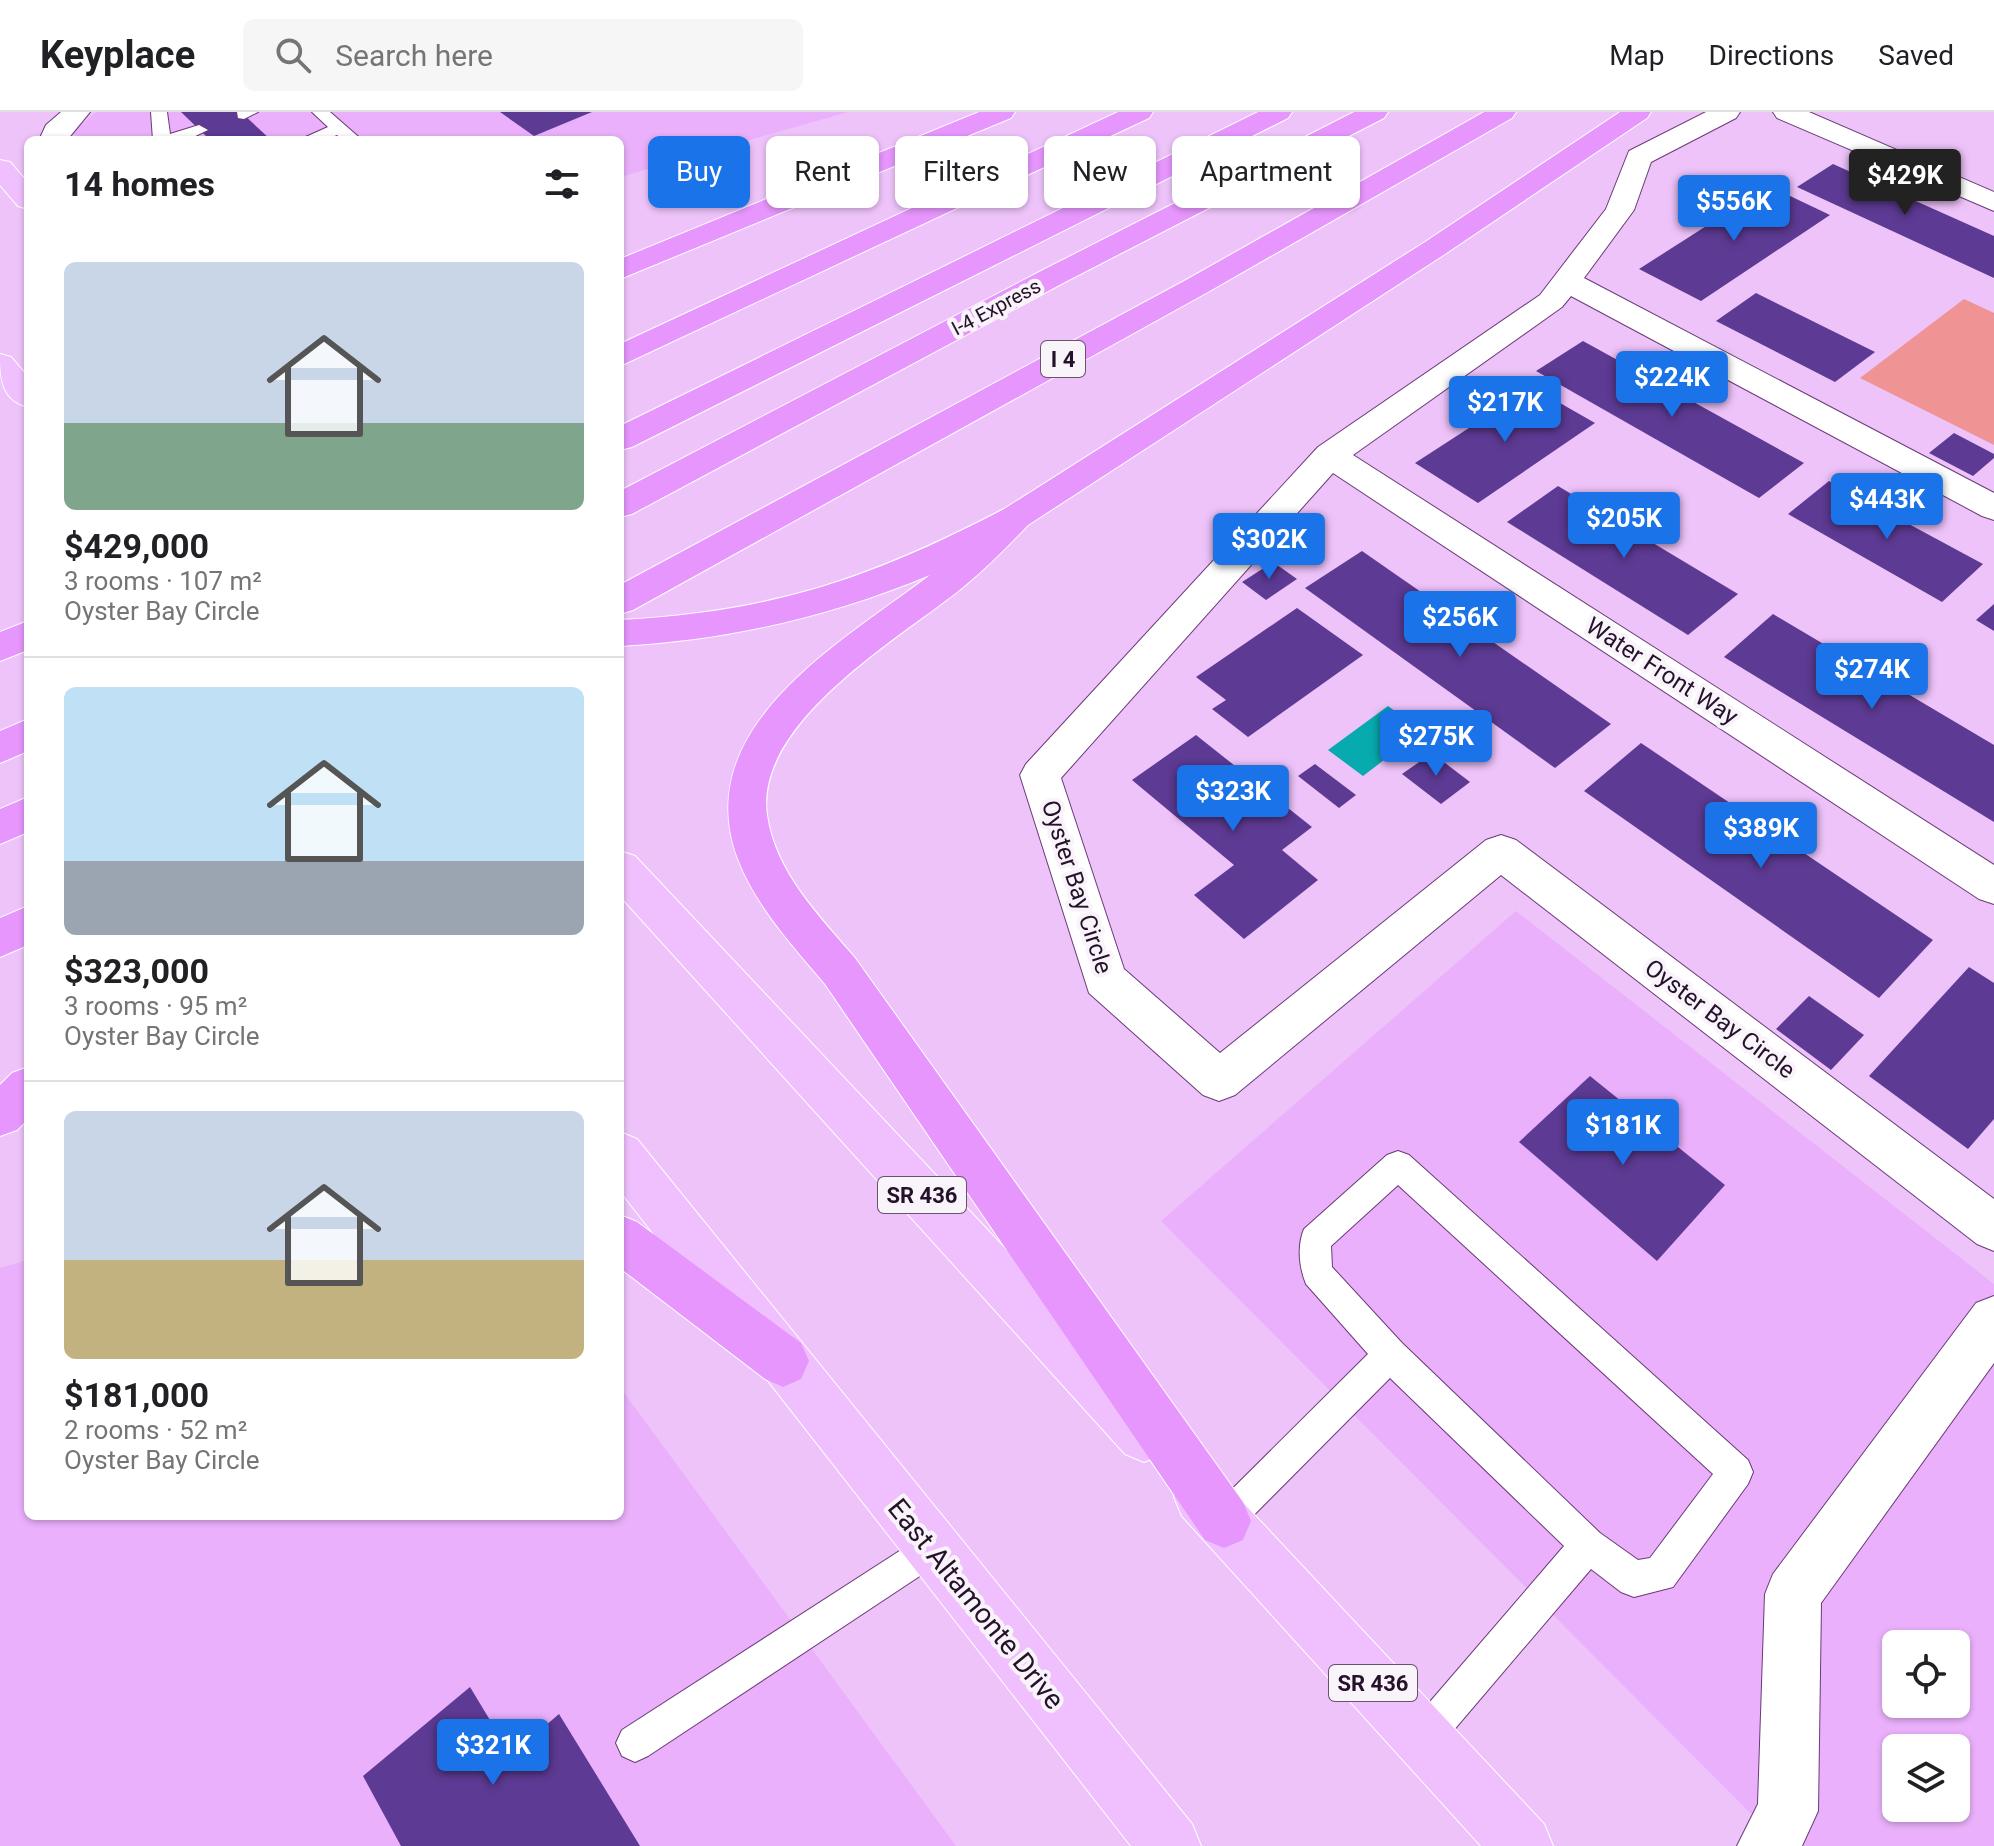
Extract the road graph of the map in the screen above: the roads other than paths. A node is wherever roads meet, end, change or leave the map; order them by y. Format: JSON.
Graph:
{"nodes":[{"id":1,"x":77,"y":112,"type":"edge"},
{"id":2,"x":159,"y":112,"type":"edge"},
{"id":3,"x":320,"y":112,"type":"edge"},
{"id":4,"x":1002,"y":112,"type":"edge"},
{"id":5,"x":1140,"y":112,"type":"edge"},
{"id":6,"x":1279,"y":112,"type":"edge"},
{"id":7,"x":1375,"y":112,"type":"edge"},
{"id":8,"x":1503,"y":112,"type":"edge"},
{"id":9,"x":1638,"y":112,"type":"edge"},
{"id":10,"x":1727,"y":112,"type":"edge"},
{"id":11,"x":1786,"y":112,"type":"edge"},
{"id":12,"x":199,"y":130,"type":"dead end"},
{"id":13,"x":346,"y":134,"type":"edge"},
{"id":14,"x":54,"y":136,"type":"edge"},
{"id":15,"x":162,"y":136,"type":"edge"},
{"id":16,"x":182,"y":136,"type":"edge"},
{"id":17,"x":0,"y":168,"type":"edge"},
{"id":18,"x":24,"y":195,"type":"edge"},
{"id":19,"x":1994,"y":202,"type":"edge"},
{"id":20,"x":685,"y":244,"type":"junction"},
{"id":21,"x":624,"y":262,"type":"edge"},
{"id":22,"x":624,"y":268,"type":"edge"},
{"id":23,"x":1566,"y":281,"type":"junction"},
{"id":24,"x":624,"y":354,"type":"edge"},
{"id":25,"x":0,"y":364,"type":"edge"},
{"id":26,"x":24,"y":392,"type":"edge"},
{"id":27,"x":624,"y":437,"type":"edge"},
{"id":28,"x":1330,"y":455,"type":"junction"},
{"id":29,"x":624,"y":504,"type":"edge"},
{"id":30,"x":1994,"y":508,"type":"edge"},
{"id":31,"x":1016,"y":517,"type":"junction"},
{"id":32,"x":624,"y":599,"type":"edge"},
{"id":33,"x":0,"y":614,"type":"edge"},
{"id":34,"x":24,"y":614,"type":"edge"},
{"id":35,"x":624,"y":633,"type":"edge"},
{"id":36,"x":24,"y":636,"type":"edge"},
{"id":37,"x":0,"y":648,"type":"edge"},
{"id":38,"x":24,"y":736,"type":"edge"},
{"id":39,"x":0,"y":748,"type":"edge"},
{"id":40,"x":24,"y":815,"type":"edge"},
{"id":41,"x":0,"y":828,"type":"edge"},
{"id":42,"x":624,"y":872,"type":"edge"},
{"id":43,"x":1994,"y":887,"type":"edge"},
{"id":44,"x":24,"y":926,"type":"edge"},
{"id":45,"x":0,"y":939,"type":"edge"},
{"id":46,"x":24,"y":1092,"type":"edge"},
{"id":47,"x":0,"y":1115,"type":"edge"},
{"id":48,"x":24,"y":1123,"type":"edge"},
{"id":49,"x":0,"y":1133,"type":"edge"},
{"id":50,"x":624,"y":1159,"type":"edge"},
{"id":51,"x":1994,"y":1228,"type":"edge"},
{"id":52,"x":624,"y":1241,"type":"edge"},
{"id":53,"x":1994,"y":1321,"type":"edge"},
{"id":54,"x":1390,"y":1355,"type":"junction"},
{"id":55,"x":783,"y":1361,"type":"junction"},
{"id":56,"x":1224,"y":1521,"type":"junction"},
{"id":57,"x":1588,"y":1545,"type":"junction"},
{"id":58,"x":932,"y":1548,"type":"junction"},
{"id":59,"x":1423,"y":1738,"type":"junction"},
{"id":60,"x":635,"y":1743,"type":"dead end"},
{"id":61,"x":1170,"y":1846,"type":"edge"},
{"id":62,"x":1522,"y":1846,"type":"edge"},
{"id":63,"x":1768,"y":1846,"type":"edge"}],
"edges":[{"from":1,"to":14,"type":"street"},
{"from":2,"to":15,"type":"lane"},
{"from":3,"to":13,"type":"lane"},
{"from":4,"to":20,"type":"highway"},
{"from":5,"to":24,"type":"highway"},
{"from":6,"to":27,"type":"highway","name":"I-4 Express"},
{"from":7,"to":29,"type":"highway","name":"I-4 Express"},
{"from":8,"to":32,"type":"highway","number":"I 4"},
{"from":9,"to":31,"type":"highway"},
{"from":10,"to":23,"type":"street","name":"Oyster Bay Circle"},
{"from":11,"to":19,"type":"street"},
{"from":12,"to":16,"type":"lane"},
{"from":17,"to":18,"type":"main road"},
{"from":20,"to":21,"type":"highway"},
{"from":20,"to":22,"type":"highway"},
{"from":23,"to":28,"type":"street","name":"Oyster Bay Circle"},
{"from":23,"to":30,"type":"street"},
{"from":25,"to":26,"type":"main road"},
{"from":28,"to":43,"type":"street","name":"Water Front Way"},
{"from":28,"to":51,"type":"street","name":"Oyster Bay Circle"},
{"from":31,"to":35,"type":"highway"},
{"from":31,"to":56,"type":"highway"},
{"from":33,"to":34,"type":"highway"},
{"from":36,"to":37,"type":"highway"},
{"from":38,"to":39,"type":"highway"},
{"from":40,"to":41,"type":"highway"},
{"from":42,"to":56,"type":"main road","number":"SR 436"},
{"from":44,"to":45,"type":"highway"},
{"from":46,"to":47,"type":"highway"},
{"from":48,"to":49,"type":"highway"},
{"from":50,"to":55,"type":"main road","name":"East Altamonte Drive"},
{"from":52,"to":55,"type":"highway"},
{"from":53,"to":63,"type":"street"},
{"from":54,"to":56,"type":"lane"},
{"from":54,"to":57,"type":"lane"},
{"from":54,"to":57,"type":"lane"},
{"from":55,"to":58,"type":"main road","name":"East Altamonte Drive"},
{"from":56,"to":59,"type":"main road","number":"SR 436"},
{"from":57,"to":59,"type":"lane"},
{"from":58,"to":60,"type":"lane"},
{"from":58,"to":61,"type":"main road","name":"East Altamonte Drive"},
{"from":59,"to":62,"type":"main road","number":"SR 436"}]}
